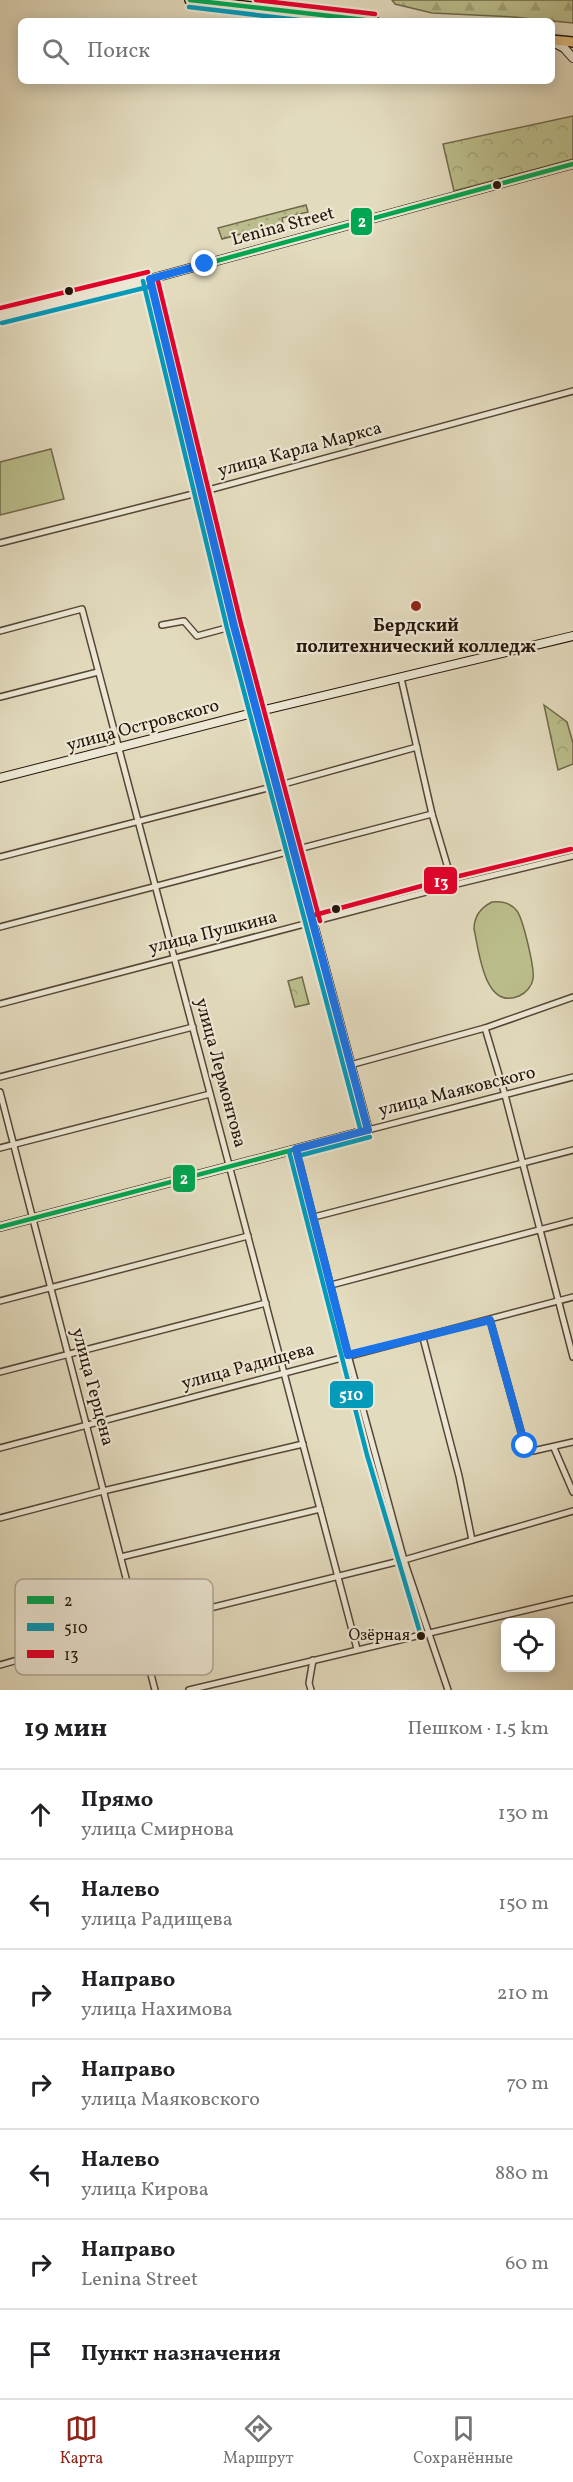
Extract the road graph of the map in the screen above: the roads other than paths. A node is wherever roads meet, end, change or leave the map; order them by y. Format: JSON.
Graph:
{"nodes":[{"id":1,"x":189,"y":0,"type":"edge"},
{"id":2,"x":348,"y":18,"type":"edge"},
{"id":3,"x":555,"y":40,"type":"edge"},
{"id":4,"x":555,"y":42,"type":"edge"},
{"id":5,"x":573,"y":42,"type":"edge"},
{"id":6,"x":573,"y":58,"type":"edge"},
{"id":7,"x":573,"y":164,"type":"edge"},
{"id":8,"x":150,"y":279,"type":"junction"},
{"id":9,"x":0,"y":316,"type":"edge"},
{"id":10,"x":573,"y":391,"type":"edge"},
{"id":11,"x":201,"y":492,"type":"junction"},
{"id":12,"x":0,"y":543,"type":"edge"},
{"id":13,"x":162,"y":625,"type":"dead end"},
{"id":14,"x":234,"y":626,"type":"junction"},
{"id":15,"x":0,"y":631,"type":"edge"},
{"id":16,"x":573,"y":636,"type":"edge"},
{"id":17,"x":98,"y":672,"type":"junction"},
{"id":18,"x":401,"y":678,"type":"junction"},
{"id":19,"x":0,"y":697,"type":"edge"},
{"id":20,"x":256,"y":712,"type":"junction"},
{"id":21,"x":417,"y":747,"type":"junction"},
{"id":22,"x":118,"y":748,"type":"junction"},
{"id":23,"x":0,"y":778,"type":"edge"},
{"id":24,"x":276,"y":786,"type":"junction"},
{"id":25,"x":432,"y":814,"type":"junction"},
{"id":26,"x":138,"y":822,"type":"junction"},
{"id":27,"x":293,"y":850,"type":"junction"},
{"id":28,"x":573,"y":856,"type":"edge"},
{"id":29,"x":0,"y":857,"type":"edge"},
{"id":30,"x":453,"y":885,"type":"junction"},
{"id":31,"x":156,"y":886,"type":"junction"},
{"id":32,"x":313,"y":923,"type":"junction"},
{"id":33,"x":0,"y":927,"type":"edge"},
{"id":34,"x":175,"y":959,"type":"junction"},
{"id":35,"x":573,"y":997,"type":"edge"},
{"id":36,"x":0,"y":1004,"type":"edge"},
{"id":37,"x":193,"y":1027,"type":"junction"},
{"id":38,"x":484,"y":1028,"type":"junction"},
{"id":39,"x":350,"y":1065,"type":"junction"},
{"id":40,"x":0,"y":1077,"type":"edge"},
{"id":41,"x":573,"y":1077,"type":"edge"},
{"id":42,"x":0,"y":1092,"type":"edge"},
{"id":43,"x":210,"y":1094,"type":"junction"},
{"id":44,"x":505,"y":1095,"type":"junction"},
{"id":45,"x":368,"y":1130,"type":"junction"},
{"id":46,"x":13,"y":1145,"type":"junction"},
{"id":47,"x":0,"y":1148,"type":"edge"},
{"id":48,"x":296,"y":1149,"type":"junction"},
{"id":49,"x":573,"y":1150,"type":"edge"},
{"id":50,"x":522,"y":1163,"type":"junction"},
{"id":51,"x":230,"y":1166,"type":"junction"},
{"id":52,"x":314,"y":1217,"type":"junction"},
{"id":53,"x":32,"y":1219,"type":"junction"},
{"id":54,"x":573,"y":1221,"type":"edge"},
{"id":55,"x":0,"y":1227,"type":"edge"},
{"id":56,"x":538,"y":1230,"type":"junction"},
{"id":57,"x":248,"y":1236,"type":"junction"},
{"id":58,"x":331,"y":1285,"type":"junction"},
{"id":59,"x":50,"y":1288,"type":"junction"},
{"id":60,"x":573,"y":1297,"type":"edge"},
{"id":61,"x":560,"y":1300,"type":"junction"},
{"id":62,"x":0,"y":1301,"type":"edge"},
{"id":63,"x":266,"y":1304,"type":"junction"},
{"id":64,"x":490,"y":1320,"type":"junction"},
{"id":65,"x":423,"y":1338,"type":"junction"},
{"id":66,"x":68,"y":1355,"type":"junction"},
{"id":67,"x":348,"y":1355,"type":"junction"},
{"id":68,"x":573,"y":1357,"type":"edge"},
{"id":69,"x":0,"y":1372,"type":"edge"},
{"id":70,"x":284,"y":1373,"type":"junction"},
{"id":71,"x":86,"y":1425,"type":"junction"},
{"id":72,"x":573,"y":1442,"type":"edge"},
{"id":73,"x":303,"y":1444,"type":"junction"},
{"id":74,"x":0,"y":1448,"type":"edge"},
{"id":75,"x":554,"y":1448,"type":"junction"},
{"id":76,"x":104,"y":1491,"type":"junction"},
{"id":77,"x":573,"y":1492,"type":"edge"},
{"id":78,"x":320,"y":1509,"type":"junction"},
{"id":79,"x":573,"y":1511,"type":"edge"},
{"id":80,"x":0,"y":1518,"type":"edge"},
{"id":81,"x":472,"y":1540,"type":"junction"},
{"id":82,"x":121,"y":1557,"type":"junction"},
{"id":83,"x":405,"y":1560,"type":"junction"},
{"id":84,"x":338,"y":1575,"type":"junction"},
{"id":85,"x":126,"y":1579,"type":"edge"},
{"id":86,"x":573,"y":1599,"type":"edge"},
{"id":87,"x":213,"y":1607,"type":"edge"},
{"id":88,"x":428,"y":1634,"type":"junction"},
{"id":89,"x":357,"y":1649,"type":"junction"},
{"id":90,"x":313,"y":1660,"type":"junction"},
{"id":91,"x":15,"y":1661,"type":"edge"},
{"id":92,"x":0,"y":1665,"type":"edge"},
{"id":93,"x":151,"y":1675,"type":"edge"},
{"id":94,"x":155,"y":1690,"type":"edge"},
{"id":95,"x":189,"y":1690,"type":"edge"},
{"id":96,"x":311,"y":1690,"type":"edge"},
{"id":97,"x":448,"y":1690,"type":"edge"}],
"edges":[{"from":1,"to":2,"type":"highway"},
{"from":3,"to":5,"type":"highway"},
{"from":4,"to":6,"type":"street"},
{"from":7,"to":8,"type":"street","name":"Lenina Street"},
{"from":8,"to":9,"type":"street","name":"Lenina Street"},
{"from":8,"to":11,"type":"street"},
{"from":10,"to":11,"type":"street","name":"улица Карла Маркса"},
{"from":11,"to":12,"type":"street","name":"улица Карла Маркса"},
{"from":11,"to":14,"type":"street"},
{"from":13,"to":14,"type":"street"},
{"from":14,"to":20,"type":"street"},
{"from":15,"to":17,"type":"street","name":"улица Лермонтова"},
{"from":16,"to":18,"type":"street","name":"улица Островского"},
{"from":17,"to":19,"type":"street"},
{"from":17,"to":22,"type":"street","name":"улица Лермонтова"},
{"from":18,"to":20,"type":"street","name":"улица Островского"},
{"from":18,"to":21,"type":"street"},
{"from":20,"to":22,"type":"street","name":"улица Островского"},
{"from":20,"to":24,"type":"street"},
{"from":21,"to":24,"type":"street"},
{"from":21,"to":25,"type":"street"},
{"from":22,"to":23,"type":"street","name":"улица Островского"},
{"from":22,"to":26,"type":"street","name":"улица Лермонтова"},
{"from":24,"to":26,"type":"street"},
{"from":24,"to":27,"type":"street"},
{"from":25,"to":27,"type":"street"},
{"from":25,"to":30,"type":"street"},
{"from":26,"to":29,"type":"street"},
{"from":26,"to":31,"type":"street","name":"улица Лермонтова"},
{"from":27,"to":31,"type":"street"},
{"from":27,"to":32,"type":"street"},
{"from":28,"to":30,"type":"street","name":"улица Пушкина"},
{"from":30,"to":32,"type":"street","name":"улица Пушкина"},
{"from":31,"to":33,"type":"street"},
{"from":31,"to":34,"type":"street","name":"улица Лермонтова"},
{"from":32,"to":34,"type":"street","name":"улица Пушкина"},
{"from":32,"to":39,"type":"street"},
{"from":34,"to":36,"type":"street","name":"улица Пушкина"},
{"from":34,"to":37,"type":"street","name":"улица Лермонтова"},
{"from":35,"to":38,"type":"street"},
{"from":37,"to":40,"type":"street"},
{"from":37,"to":43,"type":"street","name":"улица Лермонтова"},
{"from":38,"to":39,"type":"street"},
{"from":38,"to":44,"type":"street"},
{"from":39,"to":45,"type":"street"},
{"from":41,"to":44,"type":"street","name":"улица Маяковского"},
{"from":42,"to":46,"type":"street","name":"улица Герцена"},
{"from":43,"to":46,"type":"street"},
{"from":43,"to":51,"type":"street","name":"улица Лермонтова"},
{"from":44,"to":45,"type":"street","name":"улица Маяковского"},
{"from":44,"to":50,"type":"street"},
{"from":45,"to":48,"type":"street","name":"улица Маяковского"},
{"from":46,"to":47,"type":"street"},
{"from":46,"to":53,"type":"street","name":"улица Герцена"},
{"from":48,"to":51,"type":"street","name":"улица Маяковского"},
{"from":48,"to":52,"type":"street"},
{"from":49,"to":50,"type":"street"},
{"from":50,"to":52,"type":"street"},
{"from":50,"to":56,"type":"street"},
{"from":51,"to":53,"type":"street","name":"улица Маяковского"},
{"from":51,"to":57,"type":"street","name":"улица Лермонтова"},
{"from":52,"to":58,"type":"street"},
{"from":53,"to":55,"type":"street","name":"улица Маяковского"},
{"from":53,"to":59,"type":"street","name":"улица Герцена"},
{"from":54,"to":56,"type":"street"},
{"from":56,"to":58,"type":"street"},
{"from":56,"to":61,"type":"street"},
{"from":57,"to":59,"type":"street"},
{"from":57,"to":63,"type":"street","name":"улица Лермонтова"},
{"from":58,"to":67,"type":"street"},
{"from":59,"to":62,"type":"street"},
{"from":59,"to":66,"type":"street","name":"улица Герцена"},
{"from":60,"to":61,"type":"street","name":"улица Радищева"},
{"from":61,"to":64,"type":"street","name":"улица Радищева"},
{"from":61,"to":68,"type":"street"},
{"from":63,"to":66,"type":"street"},
{"from":63,"to":70,"type":"street","name":"улица Лермонтова"},
{"from":64,"to":65,"type":"street","name":"улица Радищева"},
{"from":64,"to":75,"type":"street"},
{"from":65,"to":67,"type":"street","name":"улица Радищева"},
{"from":65,"to":81,"type":"street"},
{"from":66,"to":69,"type":"street"},
{"from":66,"to":71,"type":"street","name":"улица Герцена"},
{"from":67,"to":70,"type":"street","name":"улица Радищева"},
{"from":67,"to":83,"type":"street"},
{"from":70,"to":71,"type":"street","name":"улица Радищева"},
{"from":70,"to":73,"type":"street","name":"улица Лермонтова"},
{"from":71,"to":74,"type":"street","name":"улица Радищева"},
{"from":71,"to":76,"type":"street","name":"улица Герцена"},
{"from":72,"to":75,"type":"street"},
{"from":73,"to":76,"type":"street"},
{"from":73,"to":78,"type":"street","name":"улица Лермонтова"},
{"from":75,"to":77,"type":"street"},
{"from":76,"to":80,"type":"street"},
{"from":76,"to":82,"type":"street","name":"улица Герцена"},
{"from":78,"to":82,"type":"street"},
{"from":78,"to":84,"type":"street","name":"улица Лермонтова"},
{"from":79,"to":81,"type":"street"},
{"from":81,"to":83,"type":"street"},
{"from":82,"to":85,"type":"street","name":"улица Герцена"},
{"from":83,"to":84,"type":"street"},
{"from":83,"to":88,"type":"street"},
{"from":84,"to":87,"type":"street"},
{"from":84,"to":89,"type":"street","name":"улица Лермонтова"},
{"from":86,"to":88,"type":"street"},
{"from":88,"to":89,"type":"street"},
{"from":88,"to":97,"type":"street"},
{"from":89,"to":90,"type":"street"},
{"from":90,"to":95,"type":"street"},
{"from":90,"to":96,"type":"street"},
{"from":91,"to":92,"type":"street"},
{"from":93,"to":94,"type":"street","name":"улица Герцена"}]}
